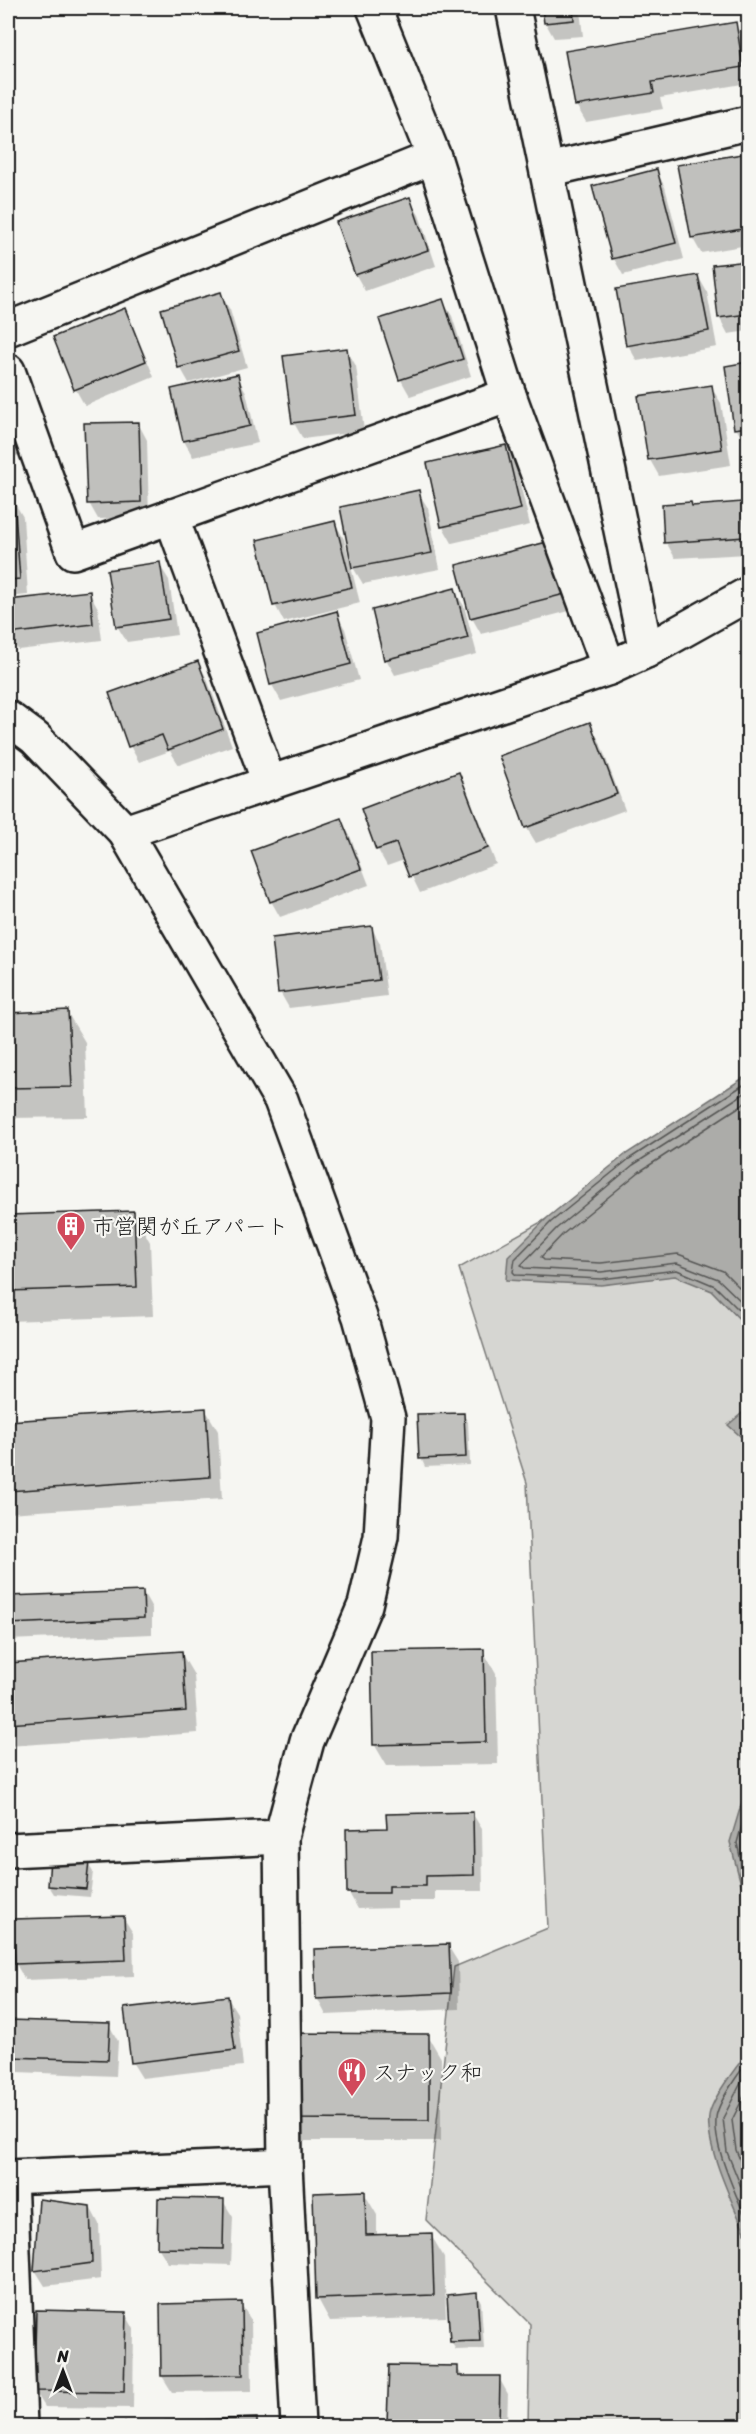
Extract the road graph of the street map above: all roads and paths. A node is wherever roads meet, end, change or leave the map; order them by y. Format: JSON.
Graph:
{"nodes":[{"id":1,"x":374,"y":8,"type":"edge"},
{"id":2,"x":513,"y":8,"type":"edge"},
{"id":3,"x":748,"y":123,"type":"edge"},
{"id":4,"x":434,"y":157,"type":"junction"},
{"id":5,"x":547,"y":170,"type":"junction"},
{"id":6,"x":8,"y":329,"type":"edge"},
{"id":7,"x":8,"y":372,"type":"edge"},
{"id":8,"x":509,"y":395,"type":"junction"},
{"id":9,"x":171,"y":516,"type":"junction"},
{"id":10,"x":748,"y":594,"type":"edge"},
{"id":11,"x":646,"y":651,"type":"junction"},
{"id":12,"x":609,"y":668,"type":"junction"},
{"id":13,"x":8,"y":718,"type":"edge"},
{"id":14,"x":269,"y":782,"type":"junction"},
{"id":15,"x":125,"y":832,"type":"junction"},
{"id":16,"x":281,"y":1837,"type":"junction"},
{"id":17,"x":8,"y":1850,"type":"edge"},
{"id":18,"x":285,"y":2165,"type":"junction"},
{"id":19,"x":9,"y":2177,"type":"edge"},
{"id":20,"x":20,"y":2427,"type":"edge"},
{"id":21,"x":298,"y":2427,"type":"edge"}],
"edges":[{"from":1,"to":4,"type":"street"},
{"from":2,"to":5,"type":"street"},
{"from":3,"to":5,"type":"street"},
{"from":4,"to":6,"type":"street"},
{"from":4,"to":8,"type":"street"},
{"from":5,"to":11,"type":"street"},
{"from":7,"to":9,"type":"street"},
{"from":8,"to":9,"type":"street"},
{"from":8,"to":12,"type":"street"},
{"from":9,"to":14,"type":"street"},
{"from":10,"to":11,"type":"street"},
{"from":11,"to":12,"type":"street"},
{"from":12,"to":14,"type":"street"},
{"from":13,"to":15,"type":"street"},
{"from":14,"to":15,"type":"street"},
{"from":15,"to":16,"type":"street"},
{"from":16,"to":17,"type":"street"},
{"from":16,"to":18,"type":"street"},
{"from":18,"to":19,"type":"street"},
{"from":18,"to":21,"type":"street"},
{"from":19,"to":20,"type":"street"}]}
